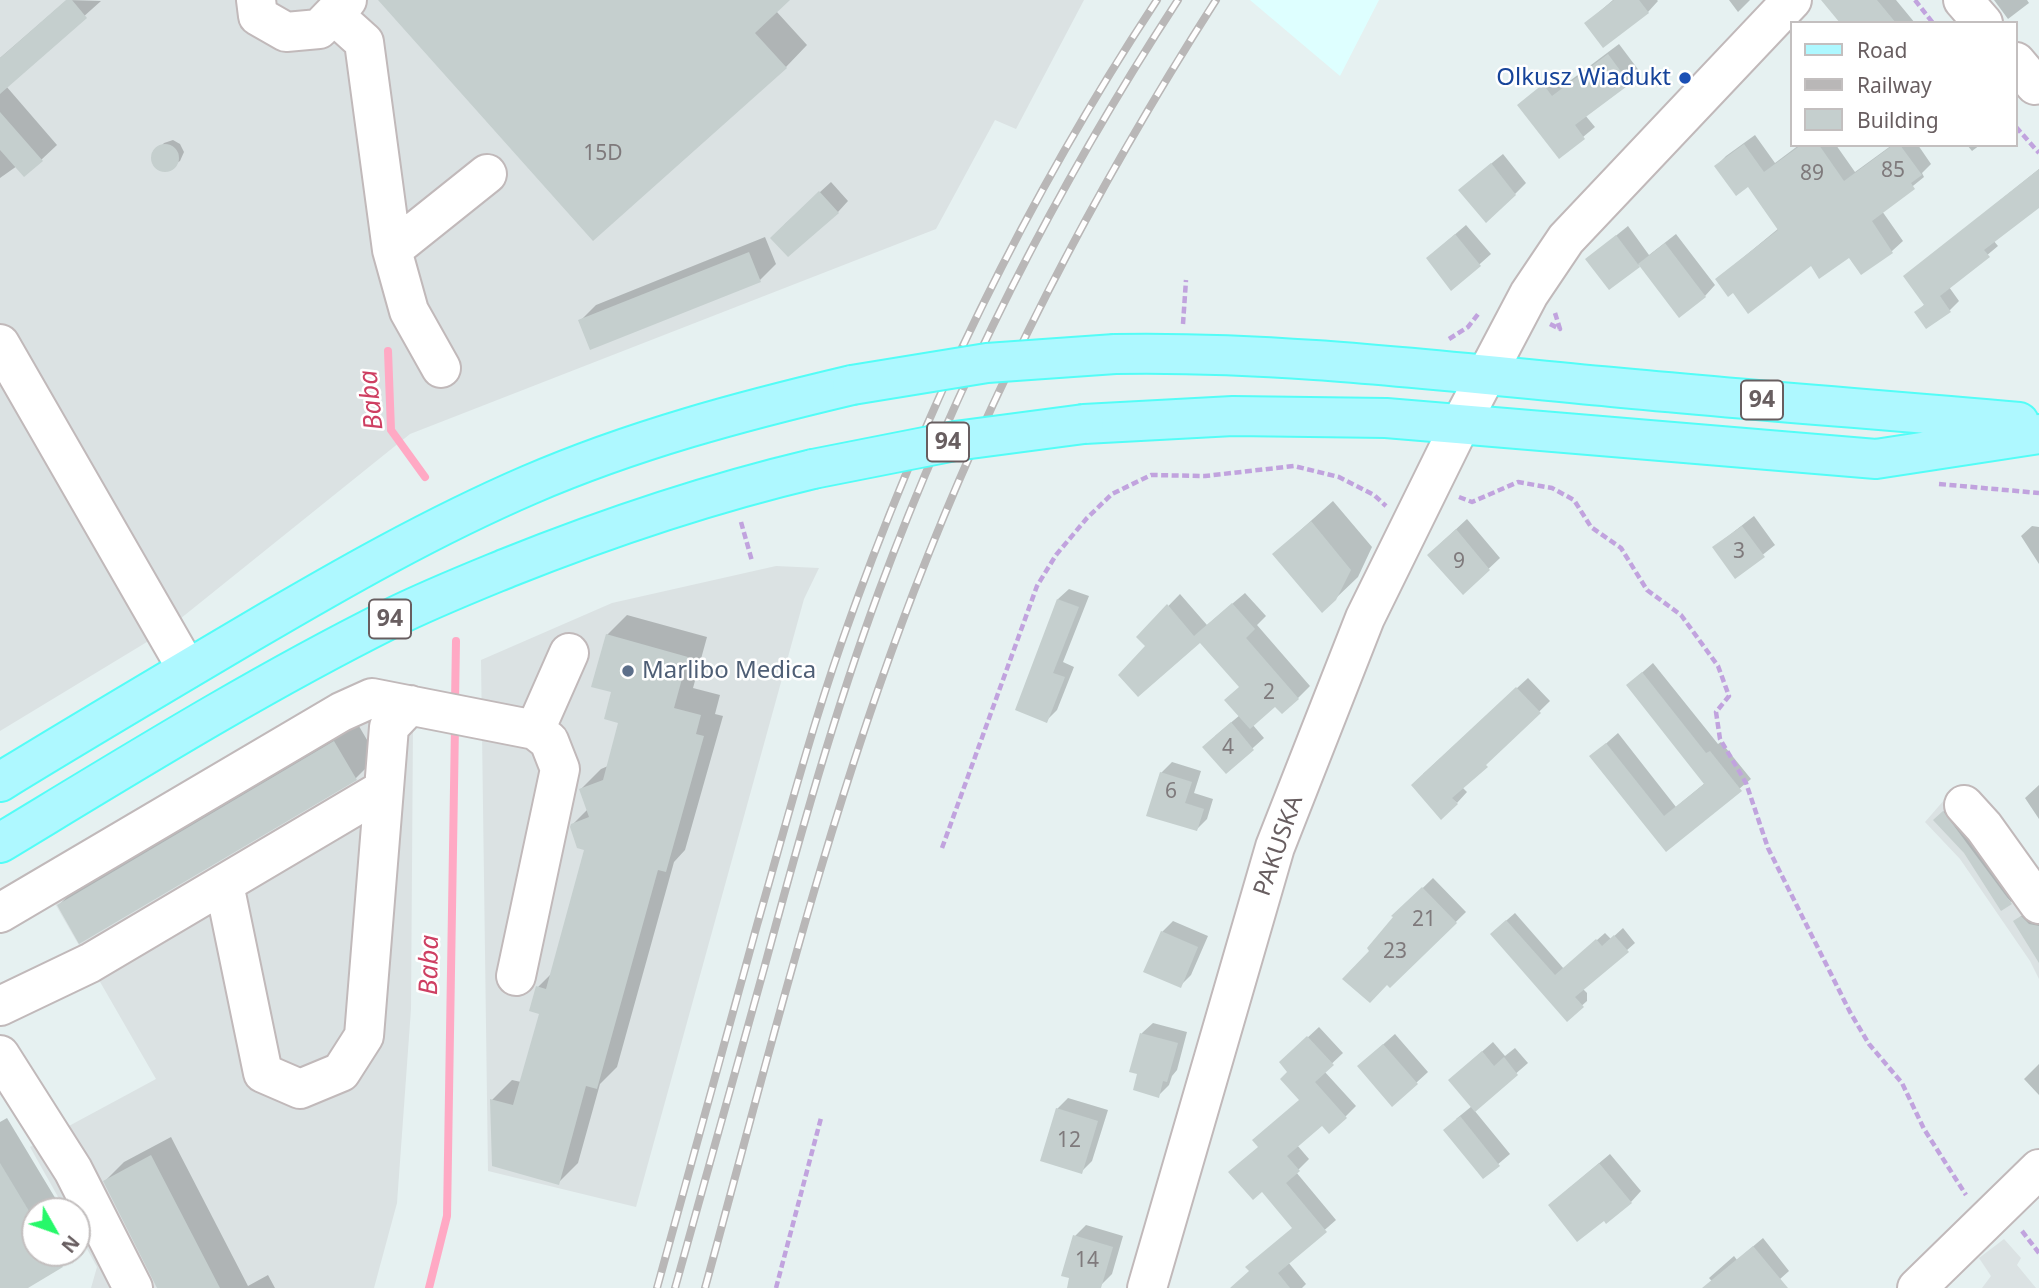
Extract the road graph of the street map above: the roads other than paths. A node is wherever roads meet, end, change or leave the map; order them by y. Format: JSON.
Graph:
{"nodes":[{"id":1,"x":256,"y":0,"type":"edge"},
{"id":2,"x":1792,"y":0,"type":"edge"},
{"id":3,"x":1963,"y":0,"type":"edge"},
{"id":4,"x":340,"y":8,"type":"edge"},
{"id":5,"x":1981,"y":21,"type":"edge"},
{"id":6,"x":487,"y":174,"type":"dead end"},
{"id":7,"x":392,"y":250,"type":"junction"},
{"id":8,"x":0,"y":344,"type":"edge"},
{"id":9,"x":441,"y":368,"type":"dead end"},
{"id":10,"x":1486,"y":375,"type":"junction"},
{"id":11,"x":1461,"y":423,"type":"junction"},
{"id":12,"x":2039,"y":423,"type":"edge"},
{"id":13,"x":2039,"y":434,"type":"edge"},
{"id":14,"x":569,"y":653,"type":"dead end"},
{"id":15,"x":187,"y":669,"type":"junction"},
{"id":16,"x":417,"y":707,"type":"junction"},
{"id":17,"x":535,"y":730,"type":"junction"},
{"id":18,"x":0,"y":782,"type":"edge"},
{"id":19,"x":384,"y":789,"type":"junction"},
{"id":20,"x":1964,"y":805,"type":"dead end"},
{"id":21,"x":0,"y":843,"type":"edge"},
{"id":22,"x":224,"y":884,"type":"junction"},
{"id":23,"x":2039,"y":904,"type":"edge"},
{"id":24,"x":0,"y":913,"type":"edge"},
{"id":25,"x":516,"y":976,"type":"dead end"},
{"id":26,"x":0,"y":1006,"type":"edge"},
{"id":27,"x":2,"y":1066,"type":"edge"},
{"id":28,"x":2039,"y":1169,"type":"edge"},
{"id":29,"x":124,"y":1285,"type":"edge"},
{"id":30,"x":1147,"y":1288,"type":"edge"},
{"id":31,"x":1917,"y":1288,"type":"edge"}],
"edges":[{"from":1,"to":4,"type":"street"},
{"from":2,"to":10,"type":"street","name":"PAKUSKA"},
{"from":3,"to":5,"type":"street"},
{"from":4,"to":7,"type":"street"},
{"from":6,"to":7,"type":"street"},
{"from":7,"to":9,"type":"street"},
{"from":8,"to":15,"type":"street"},
{"from":10,"to":11,"type":"street","name":"PAKUSKA"},
{"from":10,"to":12,"type":"main road","number":"94"},
{"from":10,"to":15,"type":"main road","number":"94","bridge":true},
{"from":11,"to":13,"type":"main road","number":"94"},
{"from":11,"to":21,"type":"main road","number":"94","bridge":true},
{"from":11,"to":30,"type":"street","name":"PAKUSKA"},
{"from":14,"to":17,"type":"street"},
{"from":15,"to":18,"type":"main road","number":"94"},
{"from":16,"to":17,"type":"street"},
{"from":16,"to":19,"type":"street"},
{"from":16,"to":24,"type":"street"},
{"from":17,"to":25,"type":"street"},
{"from":19,"to":22,"type":"street"},
{"from":19,"to":22,"type":"street"},
{"from":20,"to":23,"type":"street"},
{"from":22,"to":26,"type":"street"},
{"from":27,"to":29,"type":"street"},
{"from":28,"to":31,"type":"street"}]}
